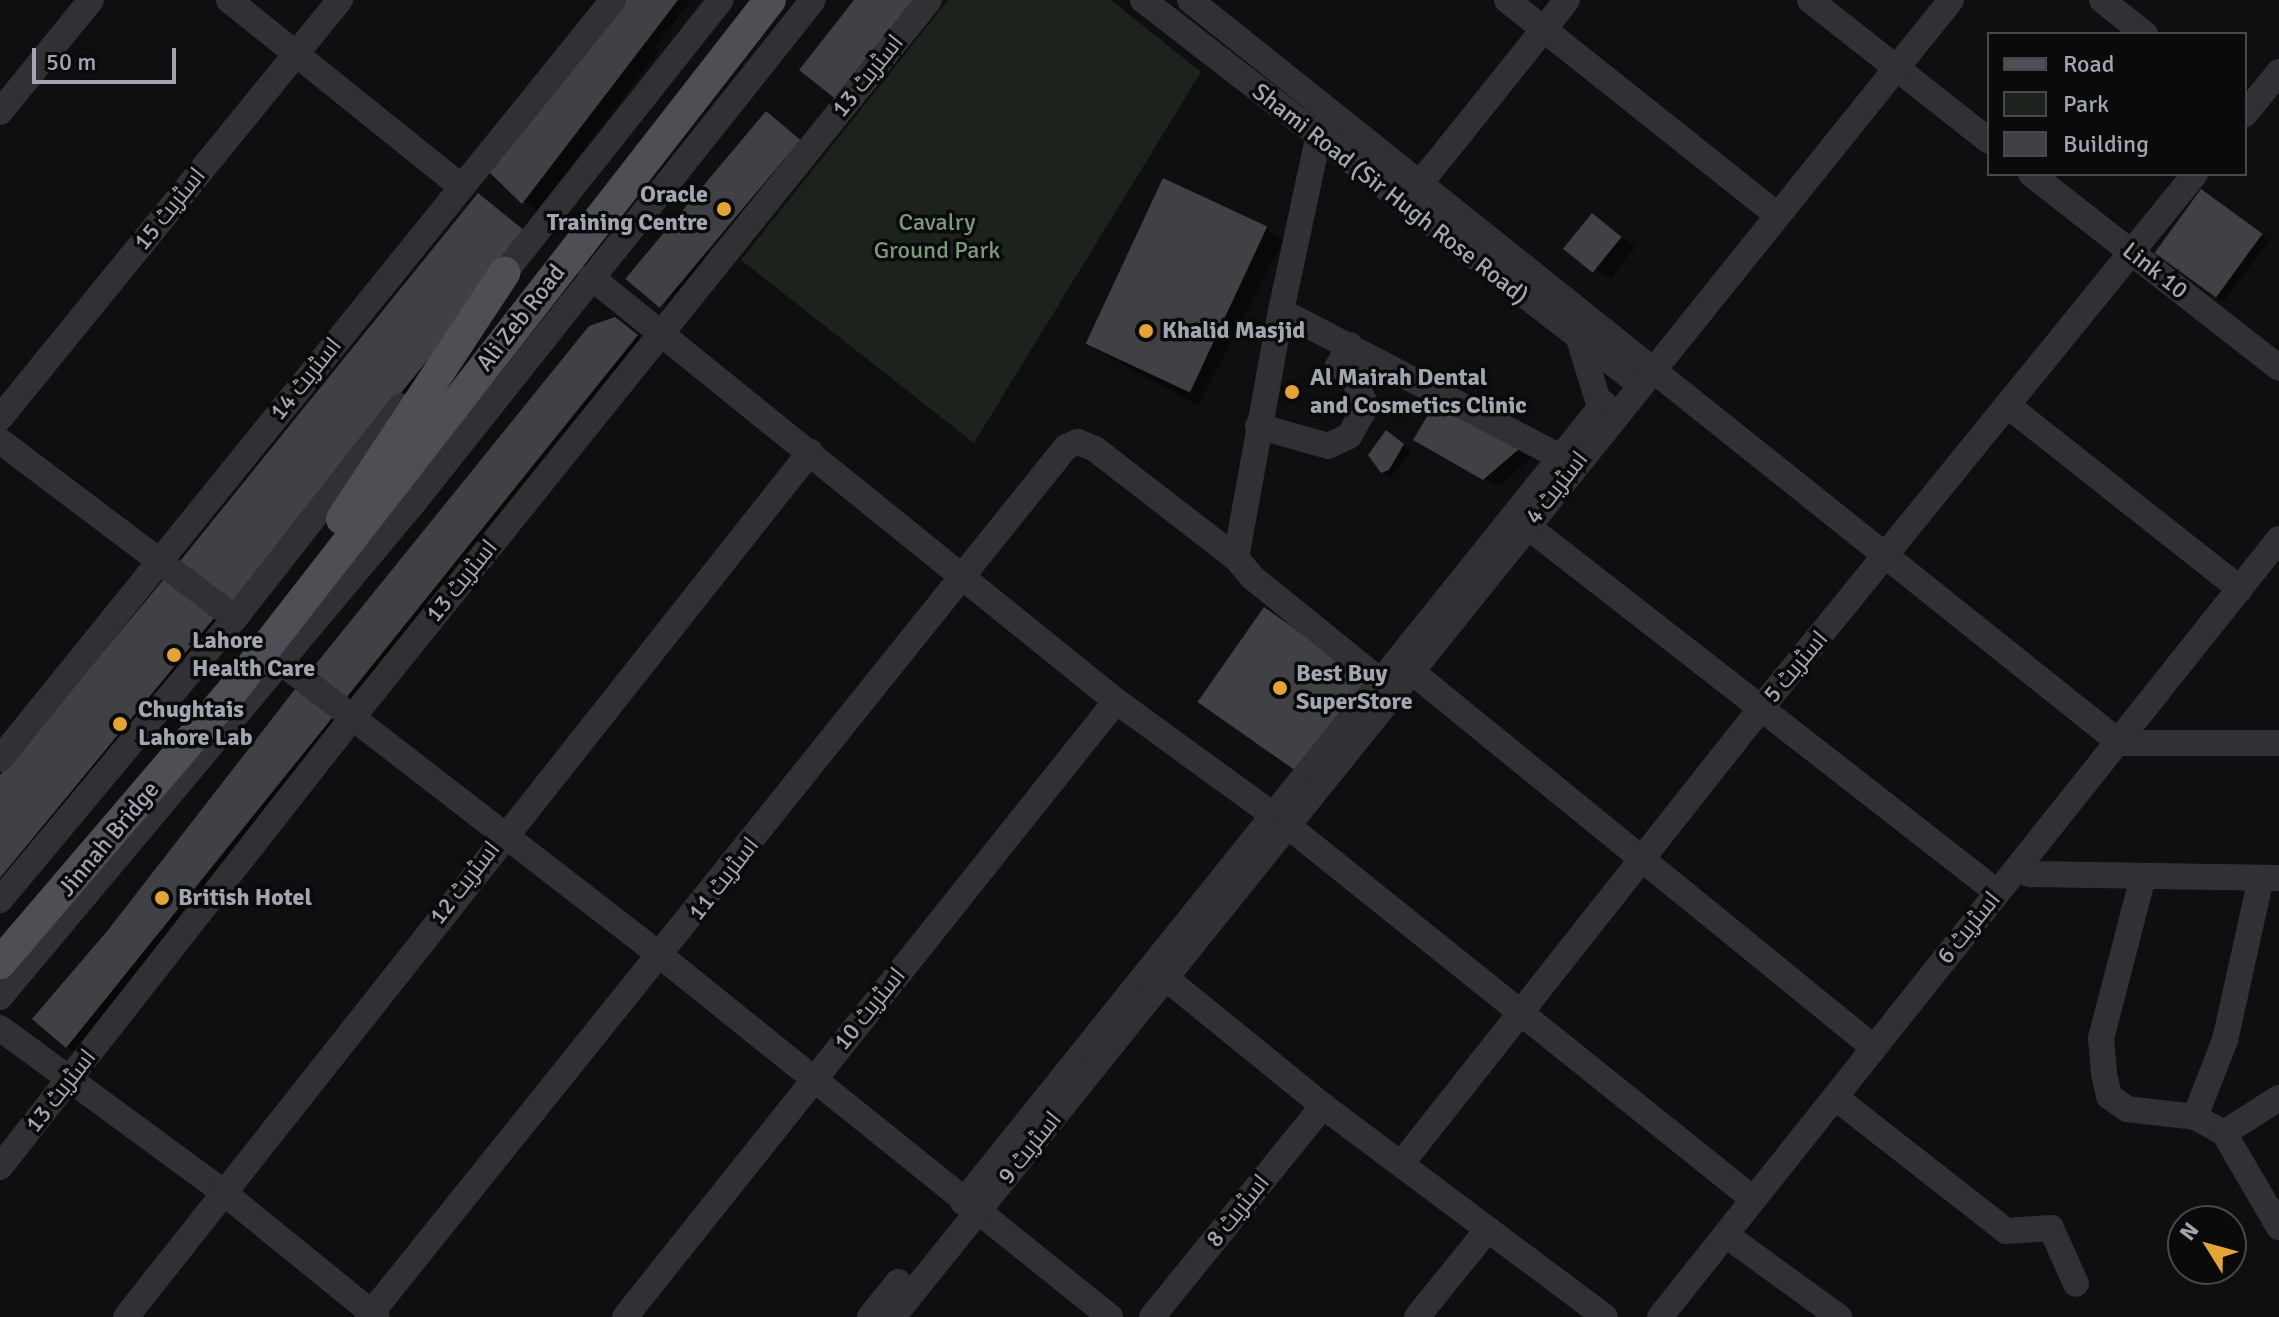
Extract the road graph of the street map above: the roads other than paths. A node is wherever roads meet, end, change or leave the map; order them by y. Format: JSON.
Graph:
{"nodes":[{"id":1,"x":91,"y":0,"type":"edge"},
{"id":2,"x":229,"y":0,"type":"edge"},
{"id":3,"x":340,"y":0,"type":"edge"},
{"id":4,"x":613,"y":0,"type":"edge"},
{"id":5,"x":721,"y":0,"type":"edge"},
{"id":6,"x":745,"y":0,"type":"edge"},
{"id":7,"x":770,"y":0,"type":"edge"},
{"id":8,"x":813,"y":0,"type":"edge"},
{"id":9,"x":929,"y":0,"type":"edge"},
{"id":10,"x":1143,"y":0,"type":"edge"},
{"id":11,"x":1190,"y":0,"type":"edge"},
{"id":12,"x":1507,"y":0,"type":"edge"},
{"id":13,"x":1567,"y":0,"type":"edge"},
{"id":14,"x":1810,"y":0,"type":"edge"},
{"id":15,"x":1951,"y":0,"type":"edge"},
{"id":16,"x":2102,"y":0,"type":"edge"},
{"id":17,"x":1544,"y":29,"type":"junction"},
{"id":18,"x":2142,"y":32,"type":"edge"},
{"id":19,"x":296,"y":54,"type":"junction"},
{"id":20,"x":1895,"y":66,"type":"junction"},
{"id":21,"x":2279,"y":72,"type":"edge"},
{"id":22,"x":2247,"y":111,"type":"edge"},
{"id":23,"x":0,"y":112,"type":"edge"},
{"id":24,"x":1326,"y":129,"type":"junction"},
{"id":25,"x":1987,"y":139,"type":"edge"},
{"id":26,"x":2034,"y":176,"type":"edge"},
{"id":27,"x":2193,"y":176,"type":"edge"},
{"id":28,"x":460,"y":186,"type":"junction"},
{"id":29,"x":1418,"y":186,"type":"junction"},
{"id":30,"x":1777,"y":215,"type":"junction"},
{"id":31,"x":2131,"y":252,"type":"junction"},
{"id":32,"x":591,"y":277,"type":"junction"},
{"id":33,"x":508,"y":288,"type":"junction"},
{"id":34,"x":1281,"y":311,"type":"junction"},
{"id":35,"x":660,"y":335,"type":"junction"},
{"id":36,"x":1579,"y":339,"type":"junction"},
{"id":37,"x":1350,"y":345,"type":"junction"},
{"id":38,"x":2279,"y":368,"type":"edge"},
{"id":39,"x":1639,"y":372,"type":"junction"},
{"id":40,"x":421,"y":398,"type":"junction"},
{"id":41,"x":2007,"y":405,"type":"junction"},
{"id":42,"x":1600,"y":407,"type":"junction"},
{"id":43,"x":0,"y":418,"type":"edge"},
{"id":44,"x":1258,"y":426,"type":"junction"},
{"id":45,"x":0,"y":441,"type":"edge"},
{"id":46,"x":810,"y":452,"type":"junction"},
{"id":47,"x":1558,"y":456,"type":"junction"},
{"id":48,"x":350,"y":470,"type":"junction"},
{"id":49,"x":401,"y":498,"type":"junction"},
{"id":50,"x":342,"y":519,"type":"junction"},
{"id":51,"x":1527,"y":526,"type":"junction"},
{"id":52,"x":2279,"y":539,"type":"edge"},
{"id":53,"x":1886,"y":557,"type":"junction"},
{"id":54,"x":1236,"y":558,"type":"junction"},
{"id":55,"x":157,"y":563,"type":"junction"},
{"id":56,"x":963,"y":577,"type":"junction"},
{"id":57,"x":2240,"y":589,"type":"junction"},
{"id":58,"x":260,"y":638,"type":"junction"},
{"id":59,"x":1411,"y":671,"type":"junction"},
{"id":60,"x":1388,"y":687,"type":"junction"},
{"id":61,"x":1116,"y":701,"type":"junction"},
{"id":62,"x":1761,"y":708,"type":"junction"},
{"id":63,"x":352,"y":718,"type":"junction"},
{"id":64,"x":2120,"y":743,"type":"junction"},
{"id":65,"x":2279,"y":743,"type":"edge"},
{"id":66,"x":0,"y":759,"type":"edge"},
{"id":67,"x":1280,"y":821,"type":"junction"},
{"id":68,"x":503,"y":835,"type":"junction"},
{"id":69,"x":1644,"y":860,"type":"junction"},
{"id":70,"x":2019,"y":868,"type":"junction"},
{"id":71,"x":2143,"y":877,"type":"junction"},
{"id":72,"x":2270,"y":878,"type":"edge"},
{"id":73,"x":1997,"y":892,"type":"junction"},
{"id":74,"x":0,"y":900,"type":"edge"},
{"id":75,"x":0,"y":932,"type":"edge"},
{"id":76,"x":662,"y":957,"type":"junction"},
{"id":77,"x":0,"y":963,"type":"edge"},
{"id":78,"x":1167,"y":979,"type":"junction"},
{"id":79,"x":0,"y":997,"type":"edge"},
{"id":80,"x":1522,"y":1009,"type":"junction"},
{"id":81,"x":0,"y":1028,"type":"edge"},
{"id":82,"x":1873,"y":1047,"type":"junction"},
{"id":83,"x":64,"y":1079,"type":"junction"},
{"id":84,"x":814,"y":1079,"type":"junction"},
{"id":85,"x":1836,"y":1098,"type":"junction"},
{"id":86,"x":2279,"y":1098,"type":"edge"},
{"id":87,"x":1323,"y":1106,"type":"junction"},
{"id":88,"x":2195,"y":1117,"type":"junction"},
{"id":89,"x":2224,"y":1133,"type":"junction"},
{"id":90,"x":1401,"y":1164,"type":"junction"},
{"id":91,"x":0,"y":1167,"type":"edge"},
{"id":92,"x":1753,"y":1199,"type":"junction"},
{"id":93,"x":217,"y":1200,"type":"junction"},
{"id":94,"x":973,"y":1204,"type":"junction"},
{"id":95,"x":2279,"y":1227,"type":"edge"},
{"id":96,"x":1488,"y":1229,"type":"junction"},
{"id":97,"x":1726,"y":1235,"type":"junction"},
{"id":98,"x":2076,"y":1284,"type":"dead end"},
{"id":99,"x":367,"y":1316,"type":"edge"},
{"id":100,"x":126,"y":1317,"type":"edge"},
{"id":101,"x":625,"y":1317,"type":"edge"},
{"id":102,"x":870,"y":1317,"type":"edge"},
{"id":103,"x":893,"y":1317,"type":"edge"},
{"id":104,"x":1110,"y":1317,"type":"edge"},
{"id":105,"x":1152,"y":1317,"type":"edge"},
{"id":106,"x":1417,"y":1317,"type":"edge"},
{"id":107,"x":1605,"y":1317,"type":"edge"},
{"id":108,"x":1660,"y":1317,"type":"edge"},
{"id":109,"x":1839,"y":1317,"type":"edge"}],
"edges":[{"from":1,"to":23,"type":"street"},
{"from":2,"to":19,"type":"street"},
{"from":3,"to":19,"type":"street","name":"اسٹریٹ 15"},
{"from":4,"to":28,"type":"street","name":"اسٹریٹ 14"},
{"from":5,"to":33,"type":"street"},
{"from":6,"to":33,"type":"main road","name":"Ali Zeb Road"},
{"from":7,"to":49,"type":"main road","name":"Ali Zeb Road"},
{"from":8,"to":32,"type":"street"},
{"from":9,"to":35,"type":"street","name":"اسٹریٹ 13"},
{"from":10,"to":24,"type":"street","name":"Shami Road (Sir Hugh Rose Road)"},
{"from":11,"to":24,"type":"street","name":"Shami Road (Sir Hugh Rose Road)"},
{"from":12,"to":17,"type":"street"},
{"from":13,"to":17,"type":"street"},
{"from":14,"to":20,"type":"street"},
{"from":15,"to":20,"type":"street","name":"اسٹریٹ 4"},
{"from":16,"to":18,"type":"street"},
{"from":17,"to":29,"type":"street"},
{"from":17,"to":30,"type":"street"},
{"from":19,"to":28,"type":"street"},
{"from":19,"to":43,"type":"street","name":"اسٹریٹ 15"},
{"from":20,"to":25,"type":"street"},
{"from":20,"to":30,"type":"street","name":"اسٹریٹ 4"},
{"from":21,"to":22,"type":"street"},
{"from":24,"to":29,"type":"street","name":"Shami Road (Sir Hugh Rose Road)"},
{"from":24,"to":34,"type":"street"},
{"from":24,"to":36,"type":"street","name":"Shami Road (Sir Hugh Rose Road)"},
{"from":26,"to":31,"type":"street","name":"Link 10"},
{"from":27,"to":31,"type":"street","name":"اسٹریٹ 5"},
{"from":28,"to":55,"type":"street","name":"اسٹریٹ 14"},
{"from":29,"to":39,"type":"street","name":"Shami Road (Sir Hugh Rose Road)"},
{"from":30,"to":39,"type":"street","name":"اسٹریٹ 4"},
{"from":31,"to":38,"type":"street","name":"Link 10"},
{"from":31,"to":41,"type":"street","name":"اسٹریٹ 5"},
{"from":32,"to":35,"type":"street"},
{"from":32,"to":49,"type":"street"},
{"from":33,"to":40,"type":"main road"},
{"from":33,"to":48,"type":"street"},
{"from":33,"to":50,"type":"main road","name":"Ali Zeb Road"},
{"from":34,"to":37,"type":"street"},
{"from":34,"to":44,"type":"street"},
{"from":35,"to":46,"type":"street"},
{"from":35,"to":63,"type":"street","name":"اسٹریٹ 13"},
{"from":36,"to":39,"type":"street","name":"Shami Road (Sir Hugh Rose Road)"},
{"from":36,"to":42,"type":"street"},
{"from":37,"to":44,"type":"street"},
{"from":37,"to":47,"type":"street"},
{"from":39,"to":42,"type":"street"},
{"from":39,"to":51,"type":"street","name":"اسٹریٹ 4"},
{"from":39,"to":53,"type":"street"},
{"from":40,"to":48,"type":"main road"},
{"from":40,"to":50,"type":"main road"},
{"from":41,"to":53,"type":"street","name":"اسٹریٹ 5"},
{"from":41,"to":57,"type":"street"},
{"from":42,"to":47,"type":"street"},
{"from":44,"to":54,"type":"street"},
{"from":45,"to":55,"type":"street"},
{"from":46,"to":56,"type":"street"},
{"from":46,"to":68,"type":"street","name":"اسٹریٹ 12"},
{"from":47,"to":60,"type":"street"},
{"from":48,"to":58,"type":"street"},
{"from":49,"to":58,"type":"main road","name":"Ali Zeb Road"},
{"from":50,"to":58,"type":"main road","name":"Ali Zeb Road"},
{"from":51,"to":59,"type":"street","name":"اسٹریٹ 4"},
{"from":51,"to":62,"type":"street"},
{"from":52,"to":57,"type":"street","name":"اسٹریٹ 6"},
{"from":53,"to":62,"type":"street","name":"اسٹریٹ 5"},
{"from":53,"to":64,"type":"street"},
{"from":54,"to":56,"type":"street","name":"اسٹریٹ 11"},
{"from":54,"to":60,"type":"street"},
{"from":55,"to":58,"type":"street"},
{"from":55,"to":66,"type":"street","name":"اسٹریٹ 14"},
{"from":56,"to":61,"type":"street"},
{"from":56,"to":76,"type":"street","name":"اسٹریٹ 11"},
{"from":57,"to":64,"type":"street","name":"اسٹریٹ 6"},
{"from":58,"to":63,"type":"street"},
{"from":58,"to":74,"type":"street"},
{"from":58,"to":75,"type":"main road","name":"Jinnah Bridge"},
{"from":58,"to":77,"type":"main road","name":"Jinnah Bridge"},
{"from":58,"to":79,"type":"street"},
{"from":59,"to":60,"type":"street","name":"اسٹریٹ 4"},
{"from":59,"to":69,"type":"street"},
{"from":60,"to":67,"type":"street"},
{"from":61,"to":67,"type":"street"},
{"from":61,"to":84,"type":"street","name":"اسٹریٹ 10"},
{"from":62,"to":69,"type":"street","name":"اسٹریٹ 5"},
{"from":62,"to":73,"type":"street"},
{"from":63,"to":68,"type":"street"},
{"from":63,"to":83,"type":"street","name":"اسٹریٹ 13"},
{"from":64,"to":65,"type":"street"},
{"from":64,"to":70,"type":"street","name":"اسٹریٹ 6"},
{"from":67,"to":78,"type":"street"},
{"from":67,"to":80,"type":"street"},
{"from":67,"to":94,"type":"street"},
{"from":68,"to":76,"type":"street"},
{"from":68,"to":93,"type":"street","name":"اسٹریٹ 12"},
{"from":69,"to":80,"type":"street","name":"اسٹریٹ 5"},
{"from":69,"to":82,"type":"street"},
{"from":70,"to":71,"type":"street"},
{"from":70,"to":73,"type":"street","name":"اسٹریٹ 6"},
{"from":71,"to":72,"type":"street"},
{"from":71,"to":88,"type":"street"},
{"from":72,"to":88,"type":"street"},
{"from":73,"to":82,"type":"street","name":"اسٹریٹ 6"},
{"from":76,"to":84,"type":"street"},
{"from":76,"to":99,"type":"street","name":"اسٹریٹ 11"},
{"from":78,"to":87,"type":"street"},
{"from":78,"to":94,"type":"street","name":"اسٹریٹ 9"},
{"from":80,"to":90,"type":"street","name":"اسٹریٹ 5"},
{"from":80,"to":92,"type":"street"},
{"from":81,"to":83,"type":"street"},
{"from":82,"to":85,"type":"street","name":"اسٹریٹ 6"},
{"from":83,"to":91,"type":"street","name":"اسٹریٹ 13"},
{"from":83,"to":93,"type":"street"},
{"from":84,"to":94,"type":"street"},
{"from":84,"to":101,"type":"street","name":"اسٹریٹ 10"},
{"from":85,"to":92,"type":"street","name":"اسٹریٹ 6"},
{"from":85,"to":98,"type":"street"},
{"from":86,"to":89,"type":"street"},
{"from":87,"to":90,"type":"street"},
{"from":87,"to":105,"type":"street","name":"اسٹریٹ 8"},
{"from":88,"to":89,"type":"street"},
{"from":89,"to":95,"type":"street"},
{"from":90,"to":96,"type":"street"},
{"from":92,"to":97,"type":"street","name":"اسٹریٹ 6"},
{"from":93,"to":99,"type":"street"},
{"from":93,"to":100,"type":"street","name":"اسٹریٹ 12"},
{"from":94,"to":102,"type":"street"},
{"from":94,"to":103,"type":"street","name":"اسٹریٹ 9"},
{"from":94,"to":104,"type":"street"},
{"from":96,"to":106,"type":"street"},
{"from":96,"to":107,"type":"street"},
{"from":97,"to":108,"type":"street","name":"اسٹریٹ 6"},
{"from":97,"to":109,"type":"street"}]}
